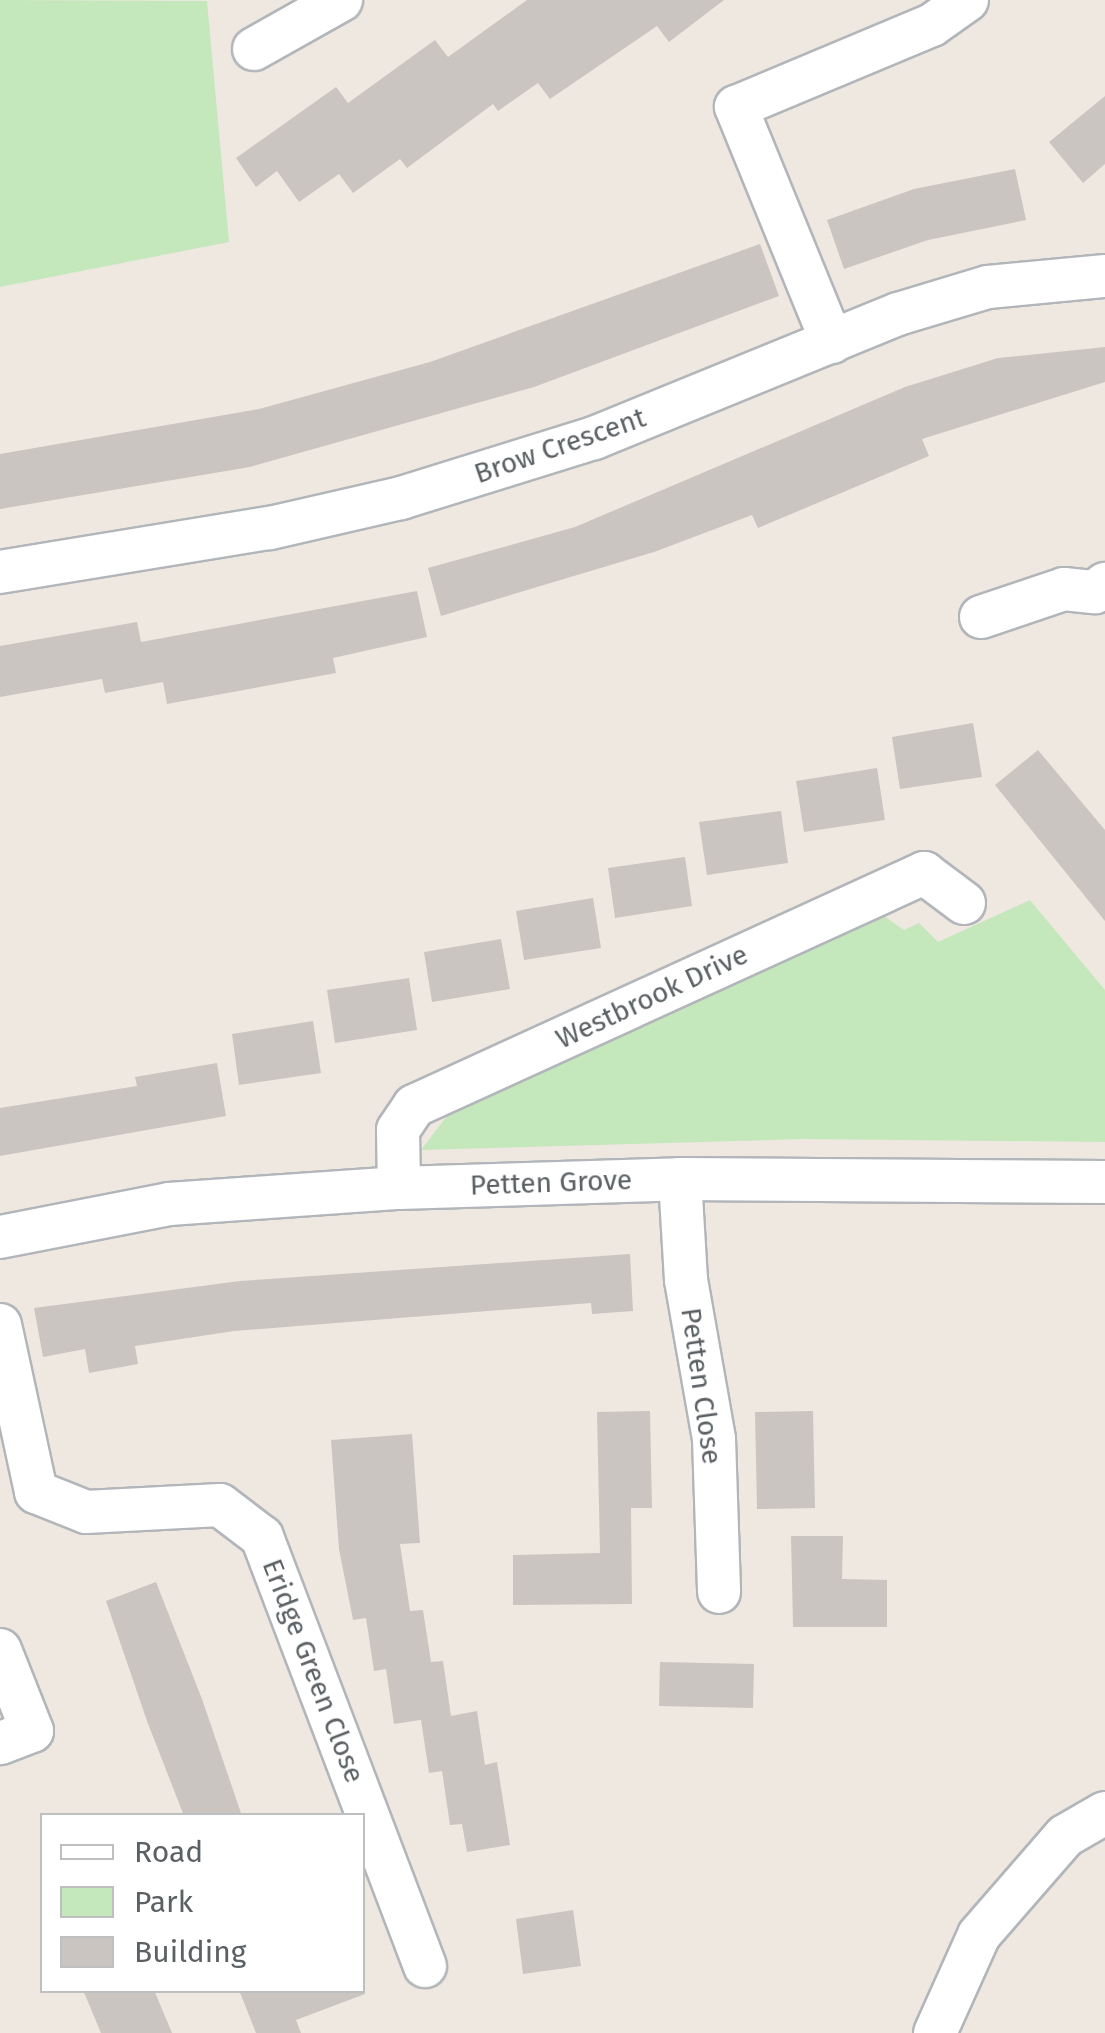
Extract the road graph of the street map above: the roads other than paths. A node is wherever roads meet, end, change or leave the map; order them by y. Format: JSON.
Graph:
{"nodes":[{"id":1,"x":341,"y":0,"type":"edge"},
{"id":2,"x":967,"y":0,"type":"edge"},
{"id":3,"x":254,"y":49,"type":"dead end"},
{"id":4,"x":1105,"y":276,"type":"edge"},
{"id":5,"x":832,"y":342,"type":"junction"},
{"id":6,"x":0,"y":572,"type":"edge"},
{"id":7,"x":1105,"y":584,"type":"edge"},
{"id":8,"x":981,"y":617,"type":"dead end"},
{"id":9,"x":964,"y":903,"type":"dead end"},
{"id":10,"x":680,"y":1179,"type":"junction"},
{"id":11,"x":1105,"y":1182,"type":"edge"},
{"id":12,"x":399,"y":1188,"type":"junction"},
{"id":13,"x":0,"y":1237,"type":"edge"},
{"id":14,"x":0,"y":1325,"type":"edge"},
{"id":15,"x":719,"y":1592,"type":"dead end"},
{"id":16,"x":0,"y":1650,"type":"edge"},
{"id":17,"x":0,"y":1744,"type":"edge"},
{"id":18,"x":1105,"y":1813,"type":"edge"},
{"id":19,"x":425,"y":1966,"type":"dead end"},
{"id":20,"x":935,"y":2033,"type":"edge"}],
"edges":[{"from":1,"to":3,"type":"street"},
{"from":2,"to":5,"type":"street"},
{"from":4,"to":5,"type":"street","name":"Brow Crescent"},
{"from":5,"to":6,"type":"street","name":"Brow Crescent"},
{"from":7,"to":8,"type":"street"},
{"from":9,"to":12,"type":"street","name":"Westbrook Drive"},
{"from":10,"to":11,"type":"street","name":"Petten Grove"},
{"from":10,"to":12,"type":"street","name":"Petten Grove"},
{"from":10,"to":15,"type":"street","name":"Petten Close"},
{"from":12,"to":13,"type":"street","name":"Petten Grove"},
{"from":14,"to":19,"type":"street","name":"Eridge Green Close"},
{"from":16,"to":17,"type":"street"},
{"from":18,"to":20,"type":"street"}]}
